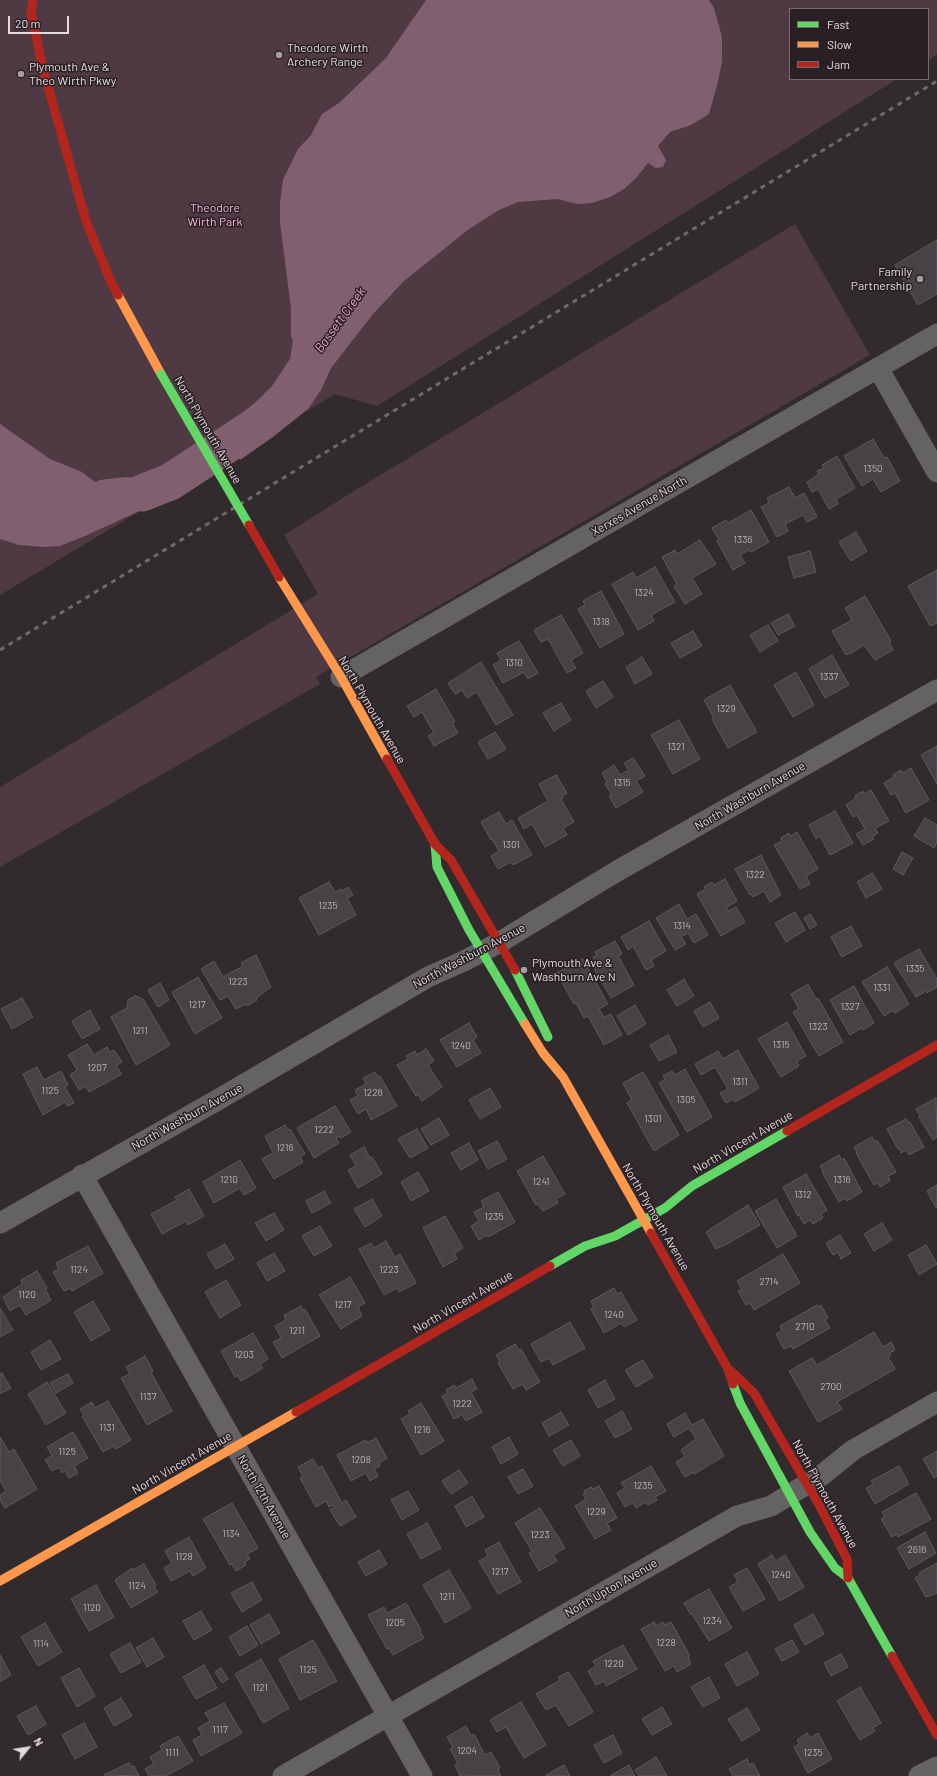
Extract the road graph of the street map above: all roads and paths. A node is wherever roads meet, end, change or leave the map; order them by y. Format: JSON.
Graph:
{"nodes":[{"id":1,"x":33,"y":0,"type":"edge"},
{"id":2,"x":937,"y":334,"type":"edge"},
{"id":3,"x":878,"y":368,"type":"junction"},
{"id":4,"x":937,"y":472,"type":"edge"},
{"id":5,"x":341,"y":678,"type":"junction"},
{"id":6,"x":937,"y":690,"type":"edge"},
{"id":7,"x":435,"y":844,"type":"junction"},
{"id":8,"x":491,"y":947,"type":"junction"},
{"id":9,"x":551,"y":1042,"type":"dead end"},
{"id":10,"x":937,"y":1045,"type":"edge"},
{"id":11,"x":556,"y":1056,"type":"dead end"},
{"id":12,"x":563,"y":1077,"type":"junction"},
{"id":13,"x":82,"y":1175,"type":"junction"},
{"id":14,"x":644,"y":1220,"type":"junction"},
{"id":15,"x":0,"y":1222,"type":"edge"},
{"id":16,"x":728,"y":1369,"type":"junction"},
{"id":17,"x":937,"y":1402,"type":"edge"},
{"id":18,"x":235,"y":1447,"type":"junction"},
{"id":19,"x":808,"y":1484,"type":"junction"},
{"id":20,"x":790,"y":1495,"type":"junction"},
{"id":21,"x":848,"y":1578,"type":"junction"},
{"id":22,"x":0,"y":1581,"type":"edge"},
{"id":23,"x":388,"y":1716,"type":"junction"},
{"id":24,"x":937,"y":1735,"type":"edge"},
{"id":25,"x":937,"y":1767,"type":"edge"},
{"id":26,"x":283,"y":1776,"type":"edge"},
{"id":27,"x":422,"y":1776,"type":"edge"},
{"id":28,"x":919,"y":1776,"type":"edge"}],
"edges":[{"from":1,"to":5,"type":"street","name":"North Plymouth Avenue","bridge":true},
{"from":2,"to":3,"type":"street","name":"Xerxes Avenue North"},
{"from":3,"to":4,"type":"street"},
{"from":3,"to":5,"type":"street","name":"Xerxes Avenue North"},
{"from":5,"to":7,"type":"street","name":"North Plymouth Avenue"},
{"from":6,"to":8,"type":"street","name":"North Washburn Avenue"},
{"from":7,"to":8,"type":"street","name":"North Plymouth Avenue"},
{"from":7,"to":8,"type":"street","name":"North Plymouth Avenue"},
{"from":8,"to":9,"type":"street","name":"North Plymouth Avenue"},
{"from":8,"to":12,"type":"street","name":"North Plymouth Avenue"},
{"from":8,"to":13,"type":"street","name":"North Washburn Avenue"},
{"from":10,"to":14,"type":"street","name":"North Vincent Avenue"},
{"from":11,"to":12,"type":"street","name":"North Plymouth Avenue"},
{"from":12,"to":14,"type":"street","name":"North Plymouth Avenue"},
{"from":13,"to":15,"type":"street","name":"North Washburn Avenue"},
{"from":13,"to":18,"type":"street","name":"North 12th Avenue"},
{"from":14,"to":16,"type":"street","name":"North Plymouth Avenue"},
{"from":14,"to":18,"type":"street","name":"North Vincent Avenue"},
{"from":16,"to":19,"type":"street","name":"North Plymouth Avenue"},
{"from":16,"to":20,"type":"street","name":"North Plymouth Avenue"},
{"from":17,"to":19,"type":"street","name":"North Upton Avenue"},
{"from":18,"to":22,"type":"street","name":"North Vincent Avenue"},
{"from":18,"to":23,"type":"street","name":"North 12th Avenue"},
{"from":19,"to":20,"type":"street","name":"North Upton Avenue"},
{"from":19,"to":21,"type":"street","name":"North Plymouth Avenue"},
{"from":20,"to":21,"type":"street","name":"North Plymouth Avenue"},
{"from":20,"to":23,"type":"street","name":"North Upton Avenue"},
{"from":21,"to":24,"type":"street","name":"North Plymouth Avenue"},
{"from":23,"to":26,"type":"street","name":"North Upton Avenue"},
{"from":23,"to":27,"type":"street","name":"North 12th Avenue"},
{"from":25,"to":28,"type":"street"}]}
